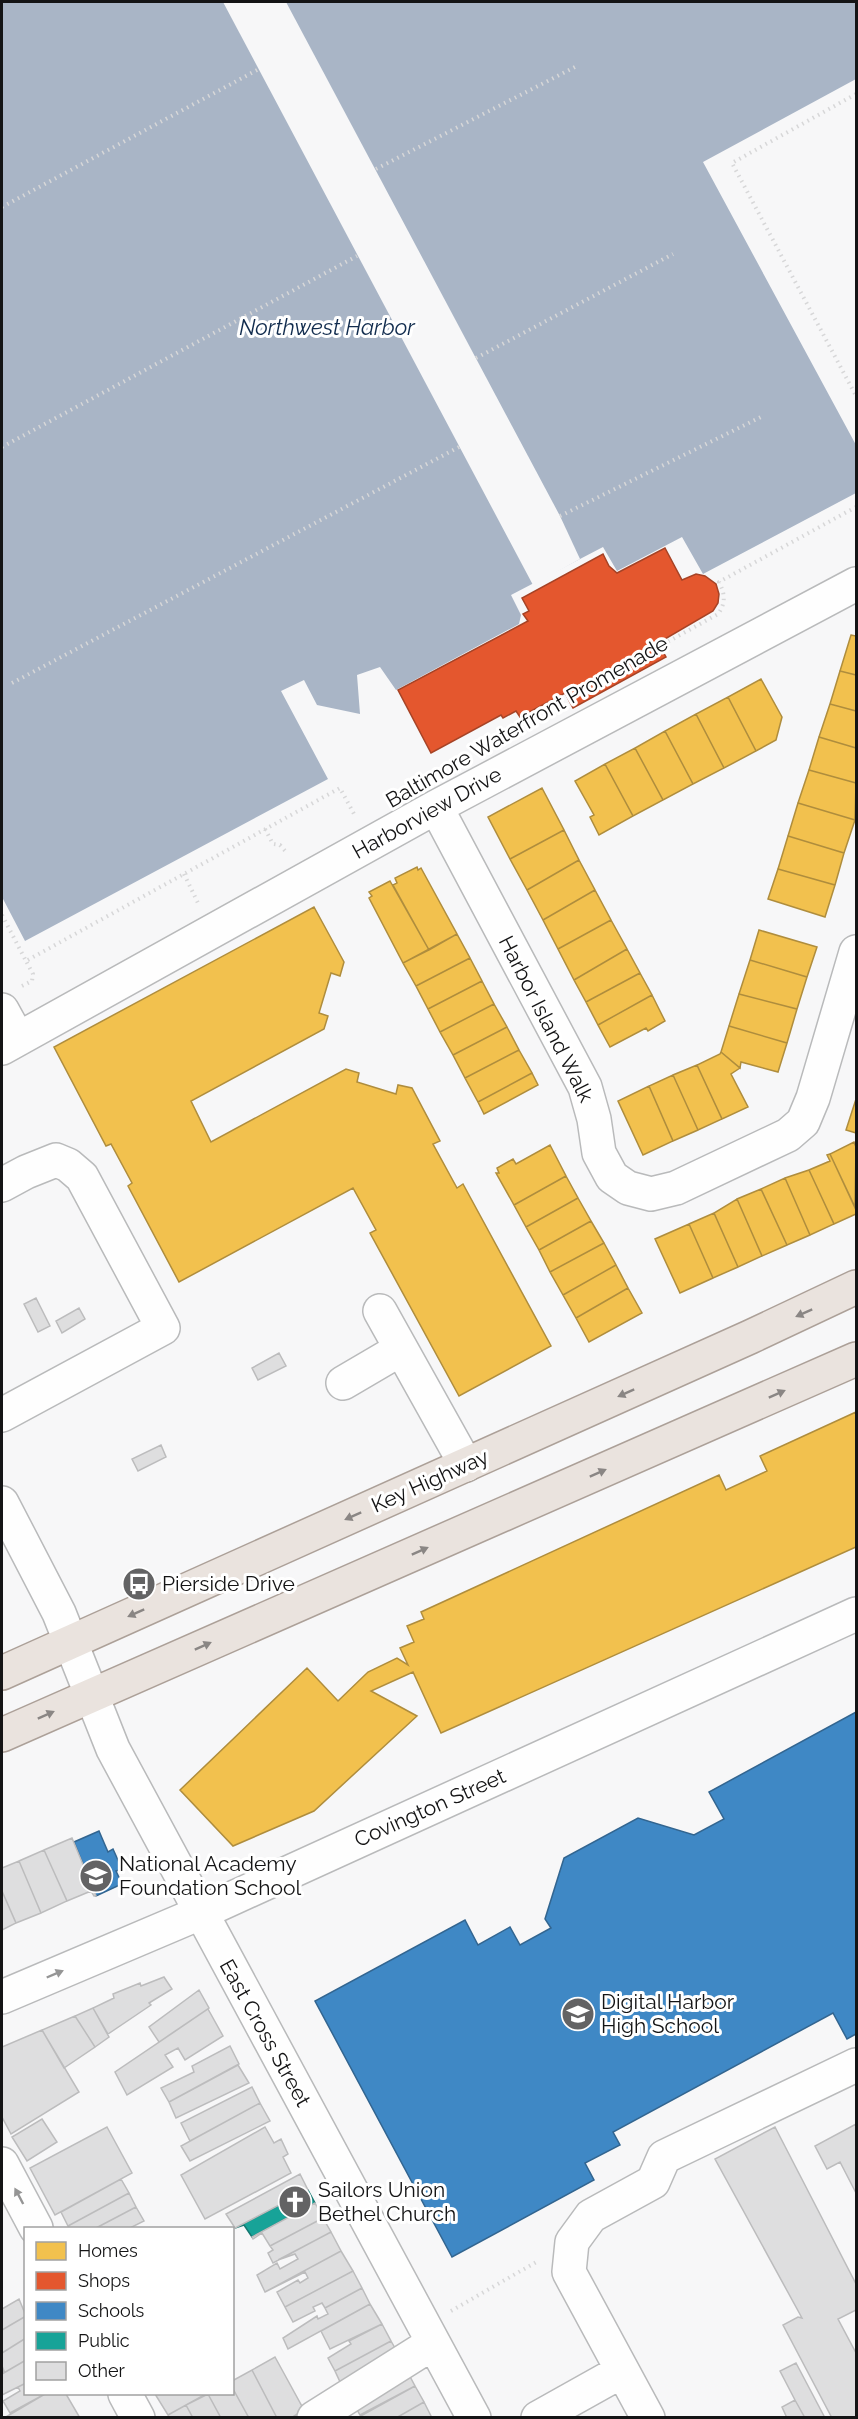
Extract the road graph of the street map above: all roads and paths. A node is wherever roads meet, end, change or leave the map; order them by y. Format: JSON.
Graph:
{"nodes":[{"id":1,"x":574,"y":67,"type":"dead end"},
{"id":2,"x":259,"y":69,"type":"dead end"},
{"id":3,"x":856,"y":94,"type":"edge"},
{"id":4,"x":376,"y":169,"type":"dead end"},
{"id":5,"x":2,"y":207,"type":"edge"},
{"id":6,"x":672,"y":254,"type":"dead end"},
{"id":7,"x":357,"y":256,"type":"dead end"},
{"id":8,"x":476,"y":358,"type":"dead end"},
{"id":9,"x":856,"y":396,"type":"edge"},
{"id":10,"x":763,"y":416,"type":"dead end"},
{"id":11,"x":461,"y":446,"type":"dead end"},
{"id":12,"x":2,"y":447,"type":"edge"},
{"id":13,"x":856,"y":507,"type":"edge"},
{"id":14,"x":560,"y":516,"type":"dead end"},
{"id":15,"x":856,"y":584,"type":"edge"},
{"id":16,"x":12,"y":683,"type":"dead end"},
{"id":17,"x":572,"y":695,"type":"dead end"},
{"id":18,"x":436,"y":807,"type":"junction"},
{"id":19,"x":357,"y":820,"type":"dead end"},
{"id":20,"x":265,"y":829,"type":"junction"},
{"id":21,"x":285,"y":850,"type":"dead end"},
{"id":22,"x":184,"y":874,"type":"junction"},
{"id":23,"x":203,"y":912,"type":"dead end"},
{"id":24,"x":2,"y":915,"type":"edge"},
{"id":25,"x":856,"y":952,"type":"edge"},
{"id":26,"x":27,"y":961,"type":"junction"},
{"id":27,"x":10,"y":999,"type":"edge"},
{"id":28,"x":10,"y":1043,"type":"edge"},
{"id":29,"x":2,"y":1185,"type":"edge"},
{"id":30,"x":856,"y":1287,"type":"edge"},
{"id":31,"x":380,"y":1311,"type":"dead end"},
{"id":32,"x":401,"y":1349,"type":"junction"},
{"id":33,"x":856,"y":1359,"type":"edge"},
{"id":34,"x":343,"y":1383,"type":"dead end"},
{"id":35,"x":2,"y":1415,"type":"edge"},
{"id":36,"x":466,"y":1465,"type":"junction"},
{"id":37,"x":2,"y":1503,"type":"edge"},
{"id":38,"x":856,"y":1614,"type":"edge"},
{"id":39,"x":70,"y":1642,"type":"junction"},
{"id":40,"x":2,"y":1673,"type":"edge"},
{"id":41,"x":91,"y":1695,"type":"junction"},
{"id":42,"x":2,"y":1735,"type":"edge"},
{"id":43,"x":200,"y":1913,"type":"junction"},
{"id":44,"x":2,"y":1997,"type":"edge"},
{"id":45,"x":856,"y":2065,"type":"edge"},
{"id":46,"x":2,"y":2164,"type":"edge"},
{"id":47,"x":35,"y":2227,"type":"edge"},
{"id":48,"x":541,"y":2260,"type":"dead end"},
{"id":49,"x":429,"y":2335,"type":"junction"},
{"id":50,"x":622,"y":2371,"type":"junction"},
{"id":51,"x":126,"y":2395,"type":"edge"},
{"id":52,"x":138,"y":2418,"type":"edge"},
{"id":53,"x":314,"y":2418,"type":"edge"},
{"id":54,"x":474,"y":2418,"type":"edge"},
{"id":55,"x":538,"y":2418,"type":"edge"},
{"id":56,"x":648,"y":2418,"type":"edge"}],
"edges":[{"from":1,"to":4,"type":"path"},
{"from":2,"to":5,"type":"path"},
{"from":3,"to":9,"type":"path"},
{"from":6,"to":8,"type":"path"},
{"from":7,"to":12,"type":"path"},
{"from":10,"to":14,"type":"path"},
{"from":11,"to":16,"type":"path"},
{"from":13,"to":17,"type":"path","name":"Baltimore Waterfront Promenade"},
{"from":15,"to":18,"type":"street","name":"Harborview Drive"},
{"from":18,"to":25,"type":"street","name":"Harbor Island Walk"},
{"from":18,"to":28,"type":"street","name":"Harborview Drive"},
{"from":19,"to":20,"type":"path"},
{"from":20,"to":21,"type":"path"},
{"from":20,"to":22,"type":"path"},
{"from":22,"to":23,"type":"path"},
{"from":22,"to":26,"type":"path"},
{"from":24,"to":26,"type":"path"},
{"from":26,"to":27,"type":"path"},
{"from":27,"to":28,"type":"street"},
{"from":29,"to":35,"type":"street"},
{"from":30,"to":36,"type":"main road","name":"Key Highway","one_way":true},
{"from":31,"to":32,"type":"street"},
{"from":32,"to":34,"type":"street"},
{"from":32,"to":36,"type":"street"},
{"from":41,"to":33,"type":"main road","one_way":true},
{"from":36,"to":39,"type":"main road","name":"Key Highway","one_way":true},
{"from":37,"to":39,"type":"street"},
{"from":38,"to":43,"type":"street","name":"Covington Street"},
{"from":39,"to":40,"type":"main road","name":"Key Highway"},
{"from":39,"to":41,"type":"street","name":"East Cross Street"},
{"from":42,"to":41,"type":"main road","one_way":true},
{"from":41,"to":43,"type":"street","name":"East Cross Street"},
{"from":44,"to":43,"type":"street","name":"Covington Street","one_way":true},
{"from":43,"to":49,"type":"street","name":"East Cross Street"},
{"from":45,"to":50,"type":"street"},
{"from":47,"to":46,"type":"street","one_way":true},
{"from":48,"to":49,"type":"path"},
{"from":49,"to":53,"type":"street"},
{"from":49,"to":54,"type":"street","name":"East Cross Street"},
{"from":50,"to":55,"type":"street"},
{"from":50,"to":56,"type":"street"},
{"from":51,"to":52,"type":"street"}]}
